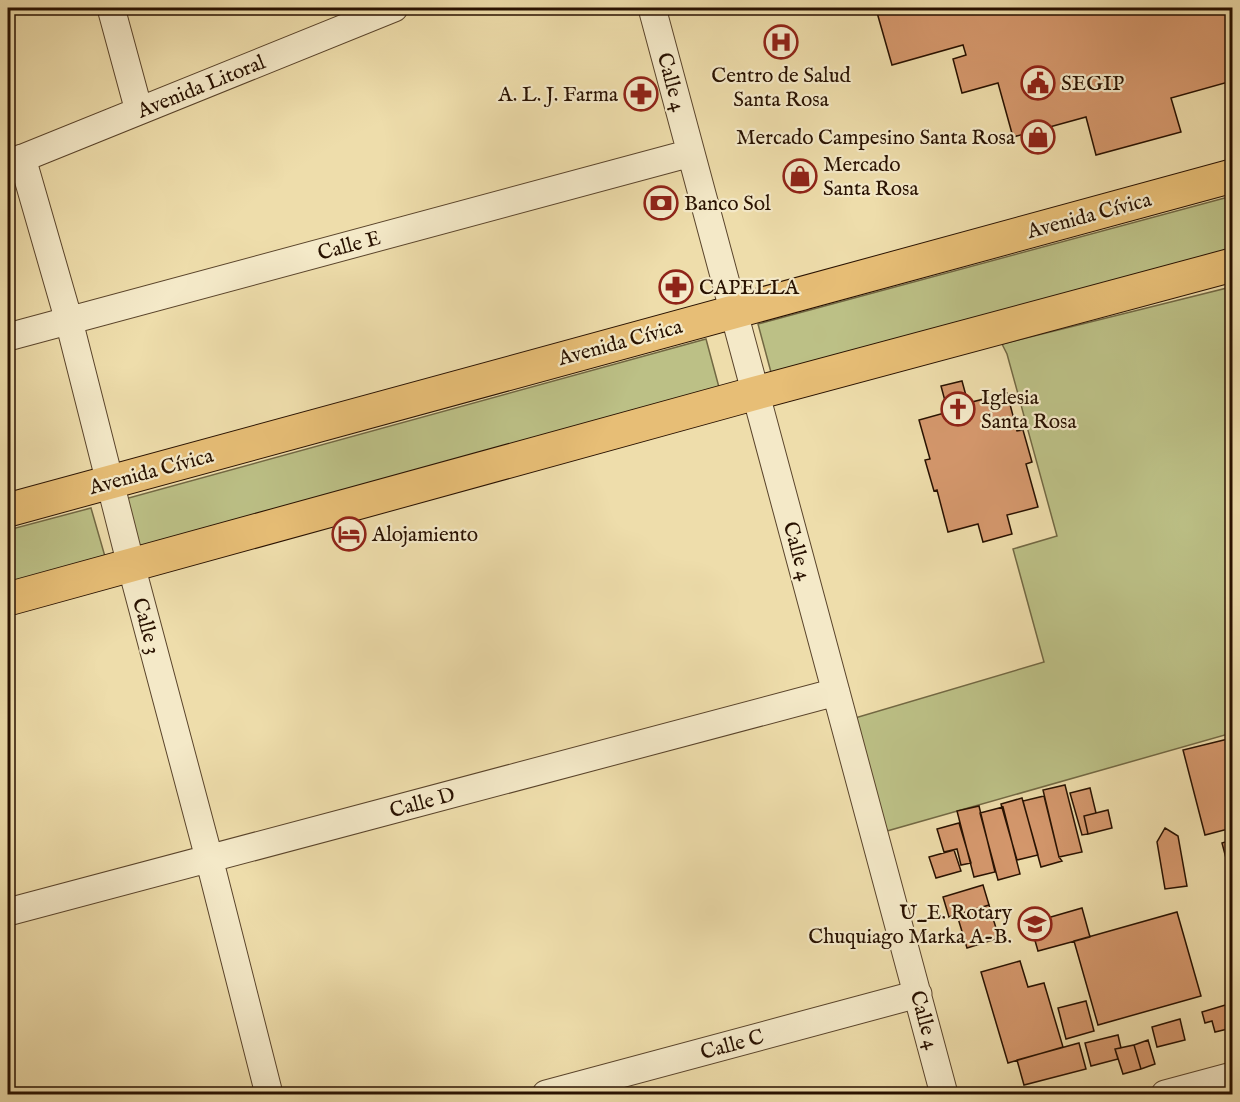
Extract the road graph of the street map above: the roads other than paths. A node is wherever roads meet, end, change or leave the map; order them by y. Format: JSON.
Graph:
{"nodes":[{"id":1,"x":111,"y":8,"type":"edge"},
{"id":2,"x":394,"y":8,"type":"edge"},
{"id":3,"x":652,"y":8,"type":"edge"},
{"id":4,"x":139,"y":111,"type":"junction"},
{"id":5,"x":691,"y":153,"type":"junction"},
{"id":6,"x":15,"y":161,"type":"edge"},
{"id":7,"x":1233,"y":176,"type":"edge"},
{"id":8,"x":1233,"y":265,"type":"edge"},
{"id":9,"x":734,"y":311,"type":"junction"},
{"id":10,"x":69,"y":321,"type":"junction"},
{"id":11,"x":8,"y":337,"type":"edge"},
{"id":12,"x":756,"y":393,"type":"junction"},
{"id":13,"x":110,"y":482,"type":"junction"},
{"id":14,"x":8,"y":510,"type":"edge"},
{"id":15,"x":131,"y":565,"type":"junction"},
{"id":16,"x":8,"y":599,"type":"edge"},
{"id":17,"x":836,"y":692,"type":"junction"},
{"id":18,"x":209,"y":858,"type":"junction"},
{"id":19,"x":8,"y":912,"type":"edge"},
{"id":20,"x":918,"y":994,"type":"junction"},
{"id":21,"x":1233,"y":1077,"type":"edge"},
{"id":22,"x":269,"y":1095,"type":"edge"},
{"id":23,"x":546,"y":1095,"type":"edge"},
{"id":24,"x":945,"y":1095,"type":"edge"},
{"id":25,"x":1165,"y":1095,"type":"edge"}],
"edges":[{"from":1,"to":4,"type":"street"},
{"from":2,"to":4,"type":"street","name":"Avenida Litoral"},
{"from":3,"to":5,"type":"street","name":"Calle 4"},
{"from":4,"to":6,"type":"street","name":"Avenida Litoral"},
{"from":5,"to":9,"type":"street","name":"Calle 4"},
{"from":5,"to":10,"type":"street","name":"Calle E"},
{"from":6,"to":10,"type":"street","name":"Calle 3"},
{"from":7,"to":9,"type":"main road","name":"Avenida Cívica"},
{"from":8,"to":12,"type":"main road"},
{"from":9,"to":12,"type":"street","name":"Calle 4"},
{"from":9,"to":13,"type":"main road","name":"Avenida Cívica"},
{"from":10,"to":11,"type":"street","name":"Calle E"},
{"from":10,"to":13,"type":"street","name":"Calle 3"},
{"from":12,"to":15,"type":"main road"},
{"from":12,"to":17,"type":"street","name":"Calle 4"},
{"from":13,"to":14,"type":"main road","name":"Avenida Cívica"},
{"from":13,"to":15,"type":"street","name":"Calle 3"},
{"from":15,"to":16,"type":"main road"},
{"from":15,"to":18,"type":"street","name":"Calle 3"},
{"from":17,"to":18,"type":"street","name":"Calle D"},
{"from":17,"to":20,"type":"street","name":"Calle 4"},
{"from":18,"to":19,"type":"street","name":"Calle D"},
{"from":18,"to":22,"type":"street","name":"Calle 3"},
{"from":20,"to":23,"type":"street","name":"Calle C"},
{"from":20,"to":24,"type":"street","name":"Calle 4"},
{"from":21,"to":25,"type":"street"}]}
